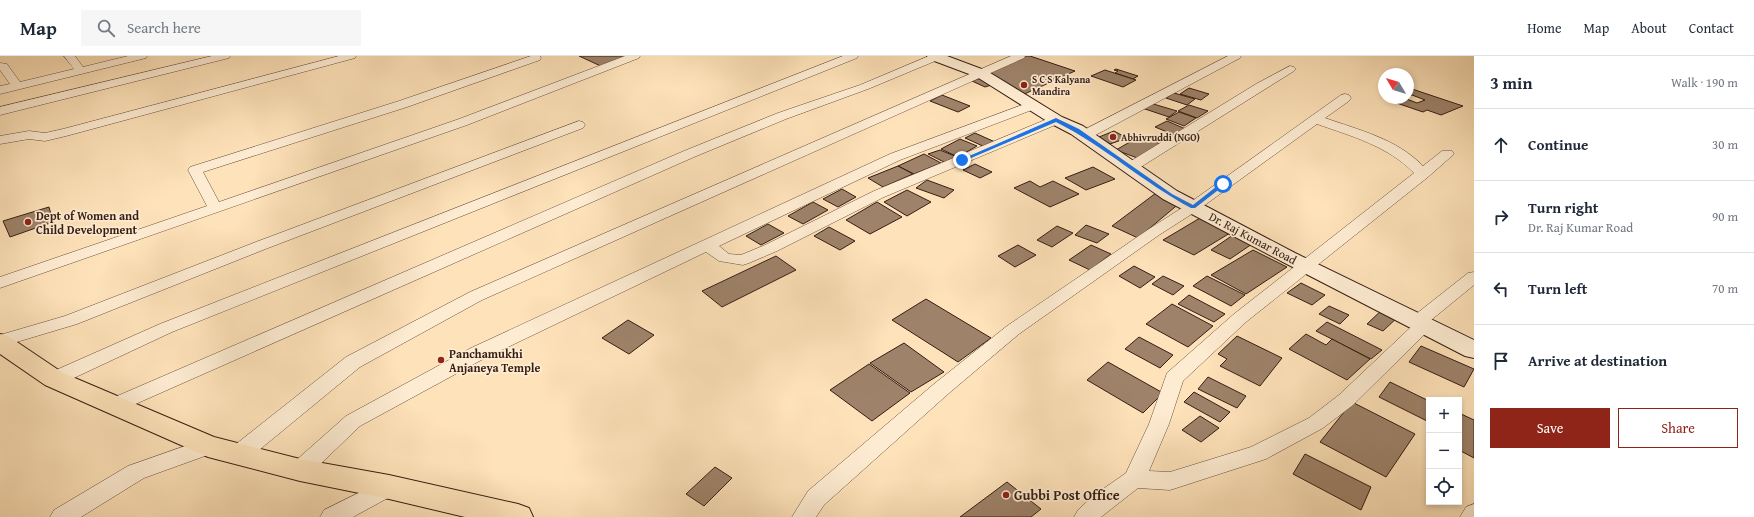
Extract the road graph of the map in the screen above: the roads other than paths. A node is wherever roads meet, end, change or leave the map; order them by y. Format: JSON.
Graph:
{"nodes":[{"id":1,"x":69,"y":56,"type":"edge"},
{"id":2,"x":142,"y":56,"type":"edge"},
{"id":3,"x":224,"y":56,"type":"edge"},
{"id":4,"x":351,"y":56,"type":"edge"},
{"id":5,"x":635,"y":56,"type":"edge"},
{"id":6,"x":853,"y":56,"type":"edge"},
{"id":7,"x":935,"y":56,"type":"edge"},
{"id":8,"x":1020,"y":56,"type":"edge"},
{"id":9,"x":1236,"y":56,"type":"edge"},
{"id":10,"x":536,"y":58,"type":"dead end"},
{"id":11,"x":3,"y":66,"type":"dead end"},
{"id":12,"x":1290,"y":69,"type":"dead end"},
{"id":13,"x":81,"y":71,"type":"junction"},
{"id":14,"x":982,"y":74,"type":"junction"},
{"id":15,"x":17,"y":86,"type":"junction"},
{"id":16,"x":0,"y":90,"type":"edge"},
{"id":17,"x":1345,"y":98,"type":"dead end"},
{"id":18,"x":1033,"y":105,"type":"junction"},
{"id":19,"x":0,"y":111,"type":"edge"},
{"id":20,"x":1314,"y":119,"type":"junction"},
{"id":21,"x":1056,"y":120,"type":"junction"},
{"id":22,"x":579,"y":125,"type":"dead end"},
{"id":23,"x":1085,"y":135,"type":"junction"},
{"id":24,"x":0,"y":140,"type":"edge"},
{"id":25,"x":1447,"y":154,"type":"dead end"},
{"id":26,"x":1131,"y":167,"type":"junction"},
{"id":27,"x":1423,"y":174,"type":"junction"},
{"id":28,"x":1193,"y":207,"type":"junction"},
{"id":29,"x":215,"y":208,"type":"junction"},
{"id":30,"x":708,"y":246,"type":"junction"},
{"id":31,"x":1305,"y":266,"type":"junction"},
{"id":32,"x":1474,"y":277,"type":"edge"},
{"id":33,"x":0,"y":283,"type":"edge"},
{"id":34,"x":1420,"y":323,"type":"junction"},
{"id":35,"x":0,"y":342,"type":"edge"},
{"id":36,"x":1474,"y":350,"type":"edge"},
{"id":37,"x":54,"y":380,"type":"junction"},
{"id":38,"x":115,"y":405,"type":"junction"},
{"id":39,"x":208,"y":446,"type":"junction"},
{"id":40,"x":239,"y":454,"type":"junction"},
{"id":41,"x":300,"y":470,"type":"junction"},
{"id":42,"x":1134,"y":479,"type":"junction"},
{"id":43,"x":389,"y":487,"type":"junction"},
{"id":44,"x":1474,"y":514,"type":"edge"},
{"id":45,"x":511,"y":516,"type":"edge"},
{"id":46,"x":62,"y":517,"type":"edge"},
{"id":47,"x":332,"y":517,"type":"edge"},
{"id":48,"x":804,"y":517,"type":"edge"},
{"id":49,"x":1086,"y":517,"type":"edge"},
{"id":50,"x":1472,"y":517,"type":"edge"}],
"edges":[{"from":1,"to":13,"type":"street"},
{"from":2,"to":13,"type":"street"},
{"from":3,"to":19,"type":"street"},
{"from":4,"to":24,"type":"street"},
{"from":5,"to":29,"type":"street"},
{"from":6,"to":37,"type":"street"},
{"from":7,"to":14,"type":"street","name":"Dr. Raj Kumar Road"},
{"from":7,"to":38,"type":"street"},
{"from":8,"to":14,"type":"street"},
{"from":9,"to":23,"type":"street"},
{"from":10,"to":29,"type":"street"},
{"from":11,"to":15,"type":"street"},
{"from":12,"to":26,"type":"street"},
{"from":13,"to":15,"type":"street"},
{"from":14,"to":18,"type":"street","name":"Dr. Raj Kumar Road"},
{"from":14,"to":40,"type":"street"},
{"from":15,"to":16,"type":"street"},
{"from":17,"to":20,"type":"street"},
{"from":18,"to":21,"type":"street","name":"Dr. Raj Kumar Road"},
{"from":18,"to":30,"type":"street"},
{"from":20,"to":27,"type":"street"},
{"from":20,"to":28,"type":"street"},
{"from":21,"to":23,"type":"street","name":"Dr. Raj Kumar Road"},
{"from":21,"to":30,"type":"street"},
{"from":22,"to":35,"type":"street"},
{"from":23,"to":26,"type":"street","name":"Dr. Raj Kumar Road"},
{"from":25,"to":27,"type":"street"},
{"from":26,"to":28,"type":"street","name":"Dr. Raj Kumar Road"},
{"from":27,"to":31,"type":"street"},
{"from":28,"to":31,"type":"street","name":"Dr. Raj Kumar Road"},
{"from":28,"to":48,"type":"street"},
{"from":29,"to":33,"type":"street"},
{"from":30,"to":41,"type":"street"},
{"from":31,"to":34,"type":"street","name":"Dr. Raj Kumar Road"},
{"from":31,"to":42,"type":"street"},
{"from":32,"to":34,"type":"street"},
{"from":34,"to":36,"type":"street","name":"Dr. Raj Kumar Road"},
{"from":34,"to":42,"type":"street"},
{"from":35,"to":37,"type":"main road"},
{"from":37,"to":38,"type":"main road"},
{"from":38,"to":39,"type":"main road"},
{"from":39,"to":40,"type":"main road"},
{"from":39,"to":46,"type":"street"},
{"from":40,"to":41,"type":"main road"},
{"from":41,"to":43,"type":"main road"},
{"from":42,"to":49,"type":"street"},
{"from":43,"to":45,"type":"main road"},
{"from":43,"to":47,"type":"street"},
{"from":44,"to":50,"type":"street"}]}
